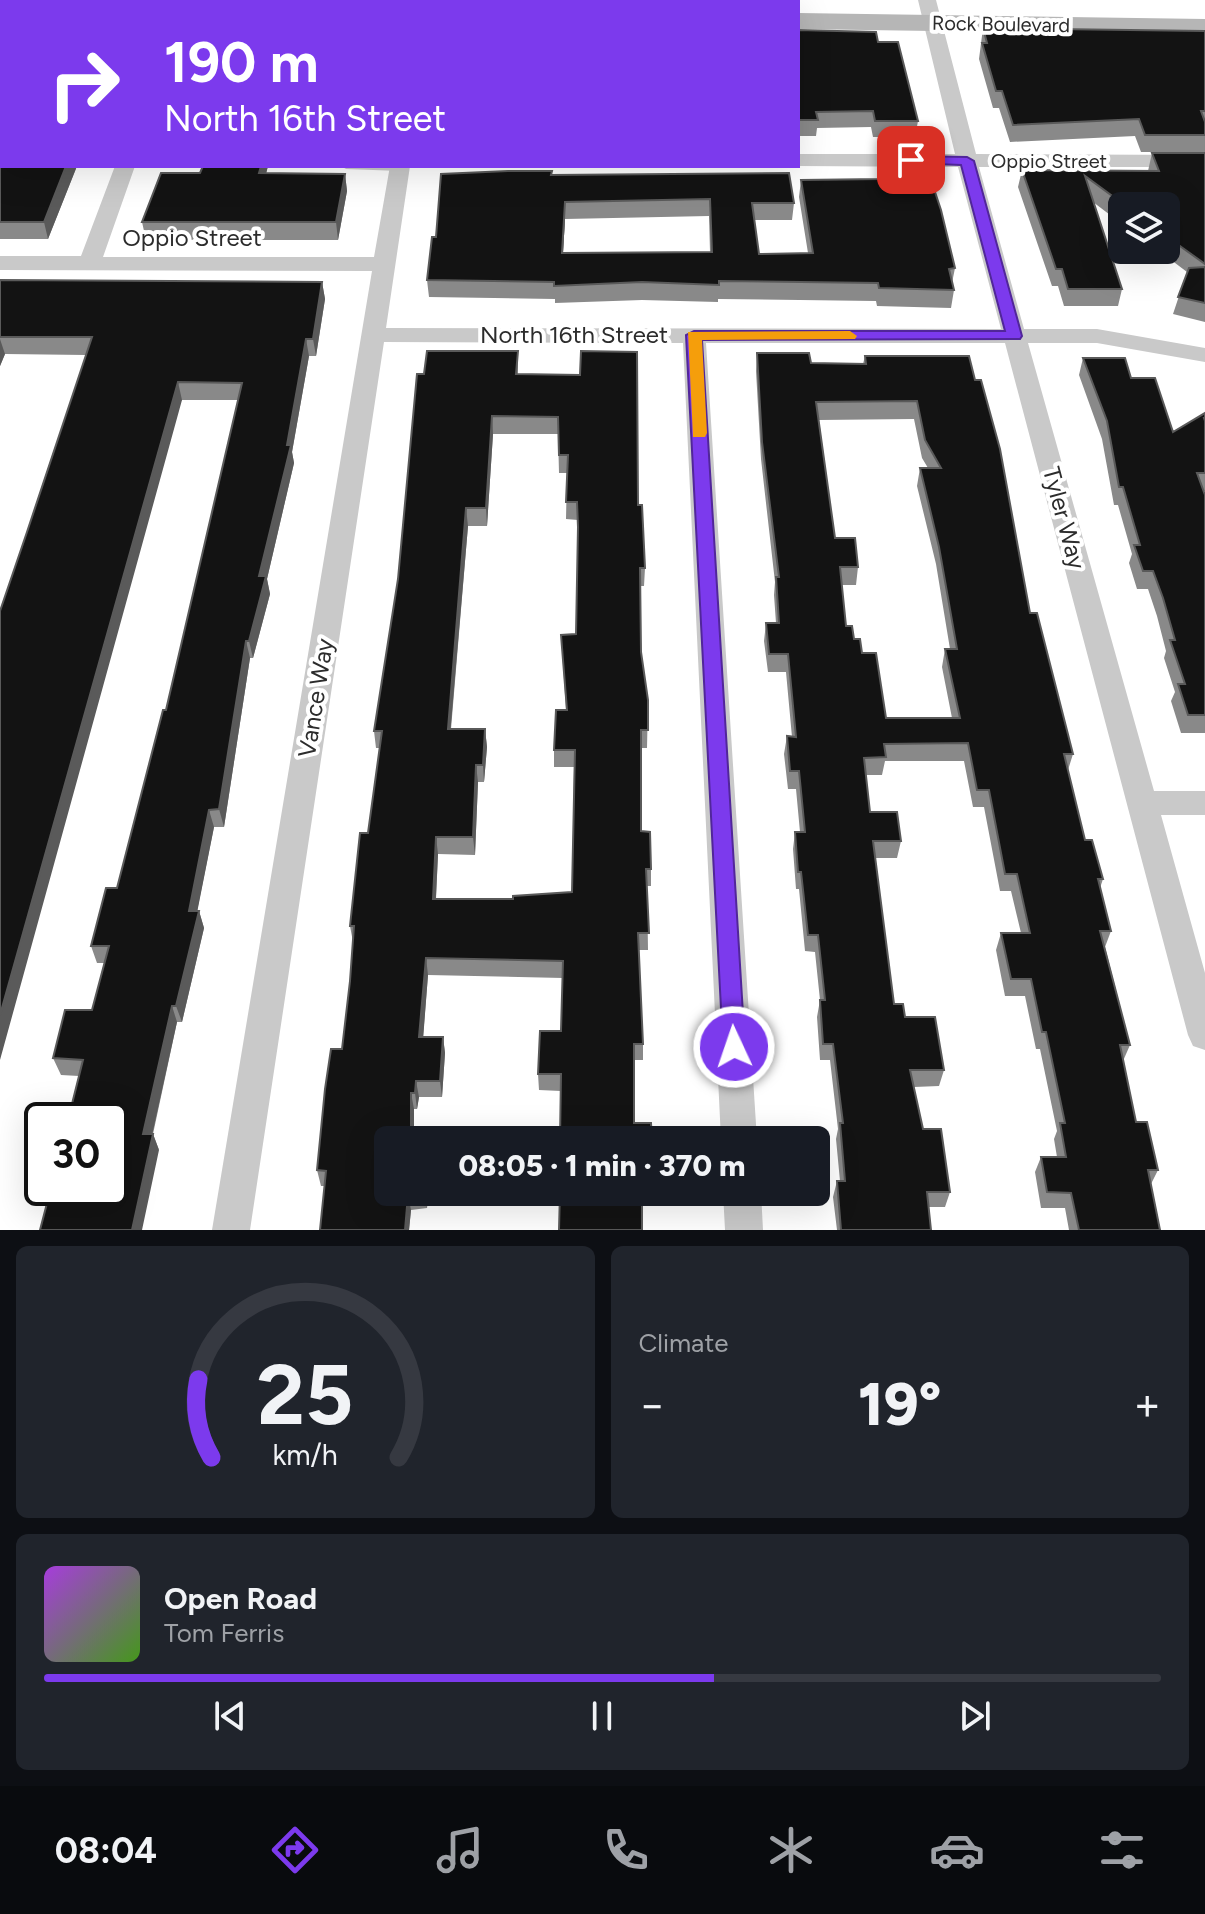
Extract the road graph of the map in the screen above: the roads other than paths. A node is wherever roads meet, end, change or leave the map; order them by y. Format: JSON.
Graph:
{"nodes":[{"id":1,"x":800,"y":4,"type":"edge"},
{"id":2,"x":929,"y":9,"type":"edge"},
{"id":3,"x":1205,"y":9,"type":"edge"},
{"id":4,"x":800,"y":21,"type":"edge"},
{"id":5,"x":1205,"y":27,"type":"edge"},
{"id":6,"x":800,"y":160,"type":"edge"},
{"id":7,"x":967,"y":161,"type":"junction"},
{"id":8,"x":1205,"y":161,"type":"edge"},
{"id":9,"x":124,"y":168,"type":"edge"},
{"id":10,"x":400,"y":168,"type":"edge"},
{"id":11,"x":0,"y":263,"type":"edge"},
{"id":12,"x":89,"y":264,"type":"junction"},
{"id":13,"x":385,"y":264,"type":"junction"},
{"id":14,"x":374,"y":335,"type":"junction"},
{"id":15,"x":694,"y":335,"type":"junction"},
{"id":16,"x":1014,"y":336,"type":"junction"},
{"id":17,"x":1205,"y":355,"type":"edge"},
{"id":18,"x":1142,"y":803,"type":"junction"},
{"id":19,"x":1205,"y":803,"type":"edge"},
{"id":20,"x":1205,"y":1035,"type":"edge"},
{"id":21,"x":738,"y":1126,"type":"edge"},
{"id":22,"x":743,"y":1206,"type":"edge"},
{"id":23,"x":231,"y":1230,"type":"edge"},
{"id":24,"x":744,"y":1230,"type":"edge"}],
"edges":[{"from":1,"to":2,"type":"main road","name":"Rock Boulevard"},
{"from":2,"to":3,"type":"main road","name":"Rock Boulevard"},
{"from":2,"to":4,"type":"main road","name":"Rock Boulevard"},
{"from":2,"to":5,"type":"main road","name":"Rock Boulevard"},
{"from":2,"to":7,"type":"street","name":"Tyler Way"},
{"from":6,"to":7,"type":"street","name":"Oppio Street"},
{"from":7,"to":8,"type":"street","name":"Oppio Street"},
{"from":7,"to":16,"type":"street","name":"Tyler Way"},
{"from":9,"to":12,"type":"street"},
{"from":10,"to":13,"type":"street","name":"Vance Way"},
{"from":11,"to":12,"type":"street","name":"Oppio Street"},
{"from":12,"to":13,"type":"street","name":"Oppio Street"},
{"from":13,"to":14,"type":"street","name":"Vance Way"},
{"from":14,"to":15,"type":"street","name":"North 16th Street"},
{"from":14,"to":23,"type":"street","name":"Vance Way"},
{"from":15,"to":16,"type":"street","name":"North 16th Street"},
{"from":15,"to":21,"type":"street"},
{"from":16,"to":17,"type":"street","name":"North 16th Street"},
{"from":16,"to":18,"type":"street","name":"Tyler Way"},
{"from":18,"to":19,"type":"street"},
{"from":18,"to":20,"type":"street","name":"Tyler Way"},
{"from":22,"to":24,"type":"street"}]}
